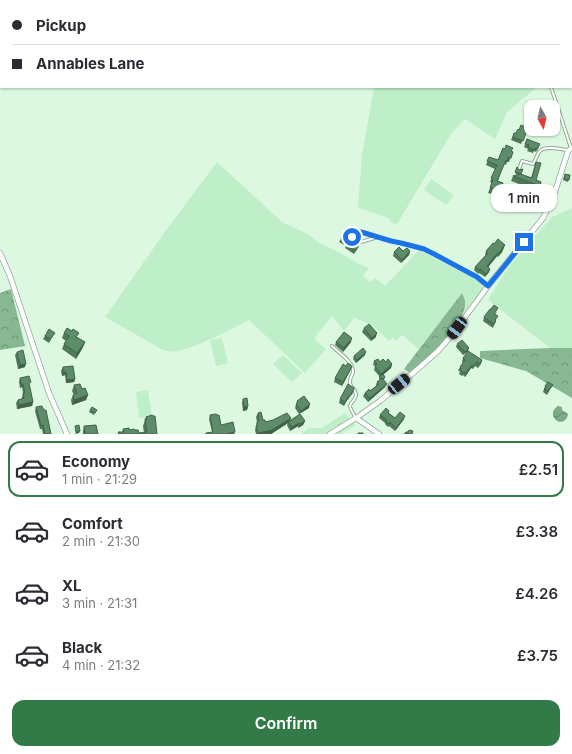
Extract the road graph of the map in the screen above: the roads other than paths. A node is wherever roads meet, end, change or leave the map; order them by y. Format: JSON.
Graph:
{"nodes":[{"id":1,"x":551,"y":88,"type":"edge"},
{"id":2,"x":570,"y":149,"type":"edge"},
{"id":3,"x":519,"y":169,"type":"edge"},
{"id":4,"x":506,"y":186,"type":"dead end"},
{"id":5,"x":550,"y":206,"type":"junction"},
{"id":6,"x":378,"y":237,"type":"junction"},
{"id":7,"x":0,"y":253,"type":"edge"},
{"id":8,"x":488,"y":286,"type":"junction"},
{"id":9,"x":332,"y":346,"type":"dead end"},
{"id":10,"x":356,"y":418,"type":"junction"},
{"id":11,"x":67,"y":434,"type":"edge"},
{"id":12,"x":330,"y":434,"type":"edge"},
{"id":13,"x":379,"y":434,"type":"edge"}],
"edges":[{"from":1,"to":2,"type":"lane"},
{"from":2,"to":3,"type":"lane"},
{"from":2,"to":5,"type":"street"},
{"from":4,"to":5,"type":"lane"},
{"from":5,"to":8,"type":"street"},
{"from":6,"to":6,"type":"lane"},
{"from":6,"to":8,"type":"lane"},
{"from":7,"to":11,"type":"street"},
{"from":8,"to":10,"type":"street"},
{"from":9,"to":10,"type":"lane"},
{"from":10,"to":12,"type":"street"},
{"from":10,"to":13,"type":"street"}]}
